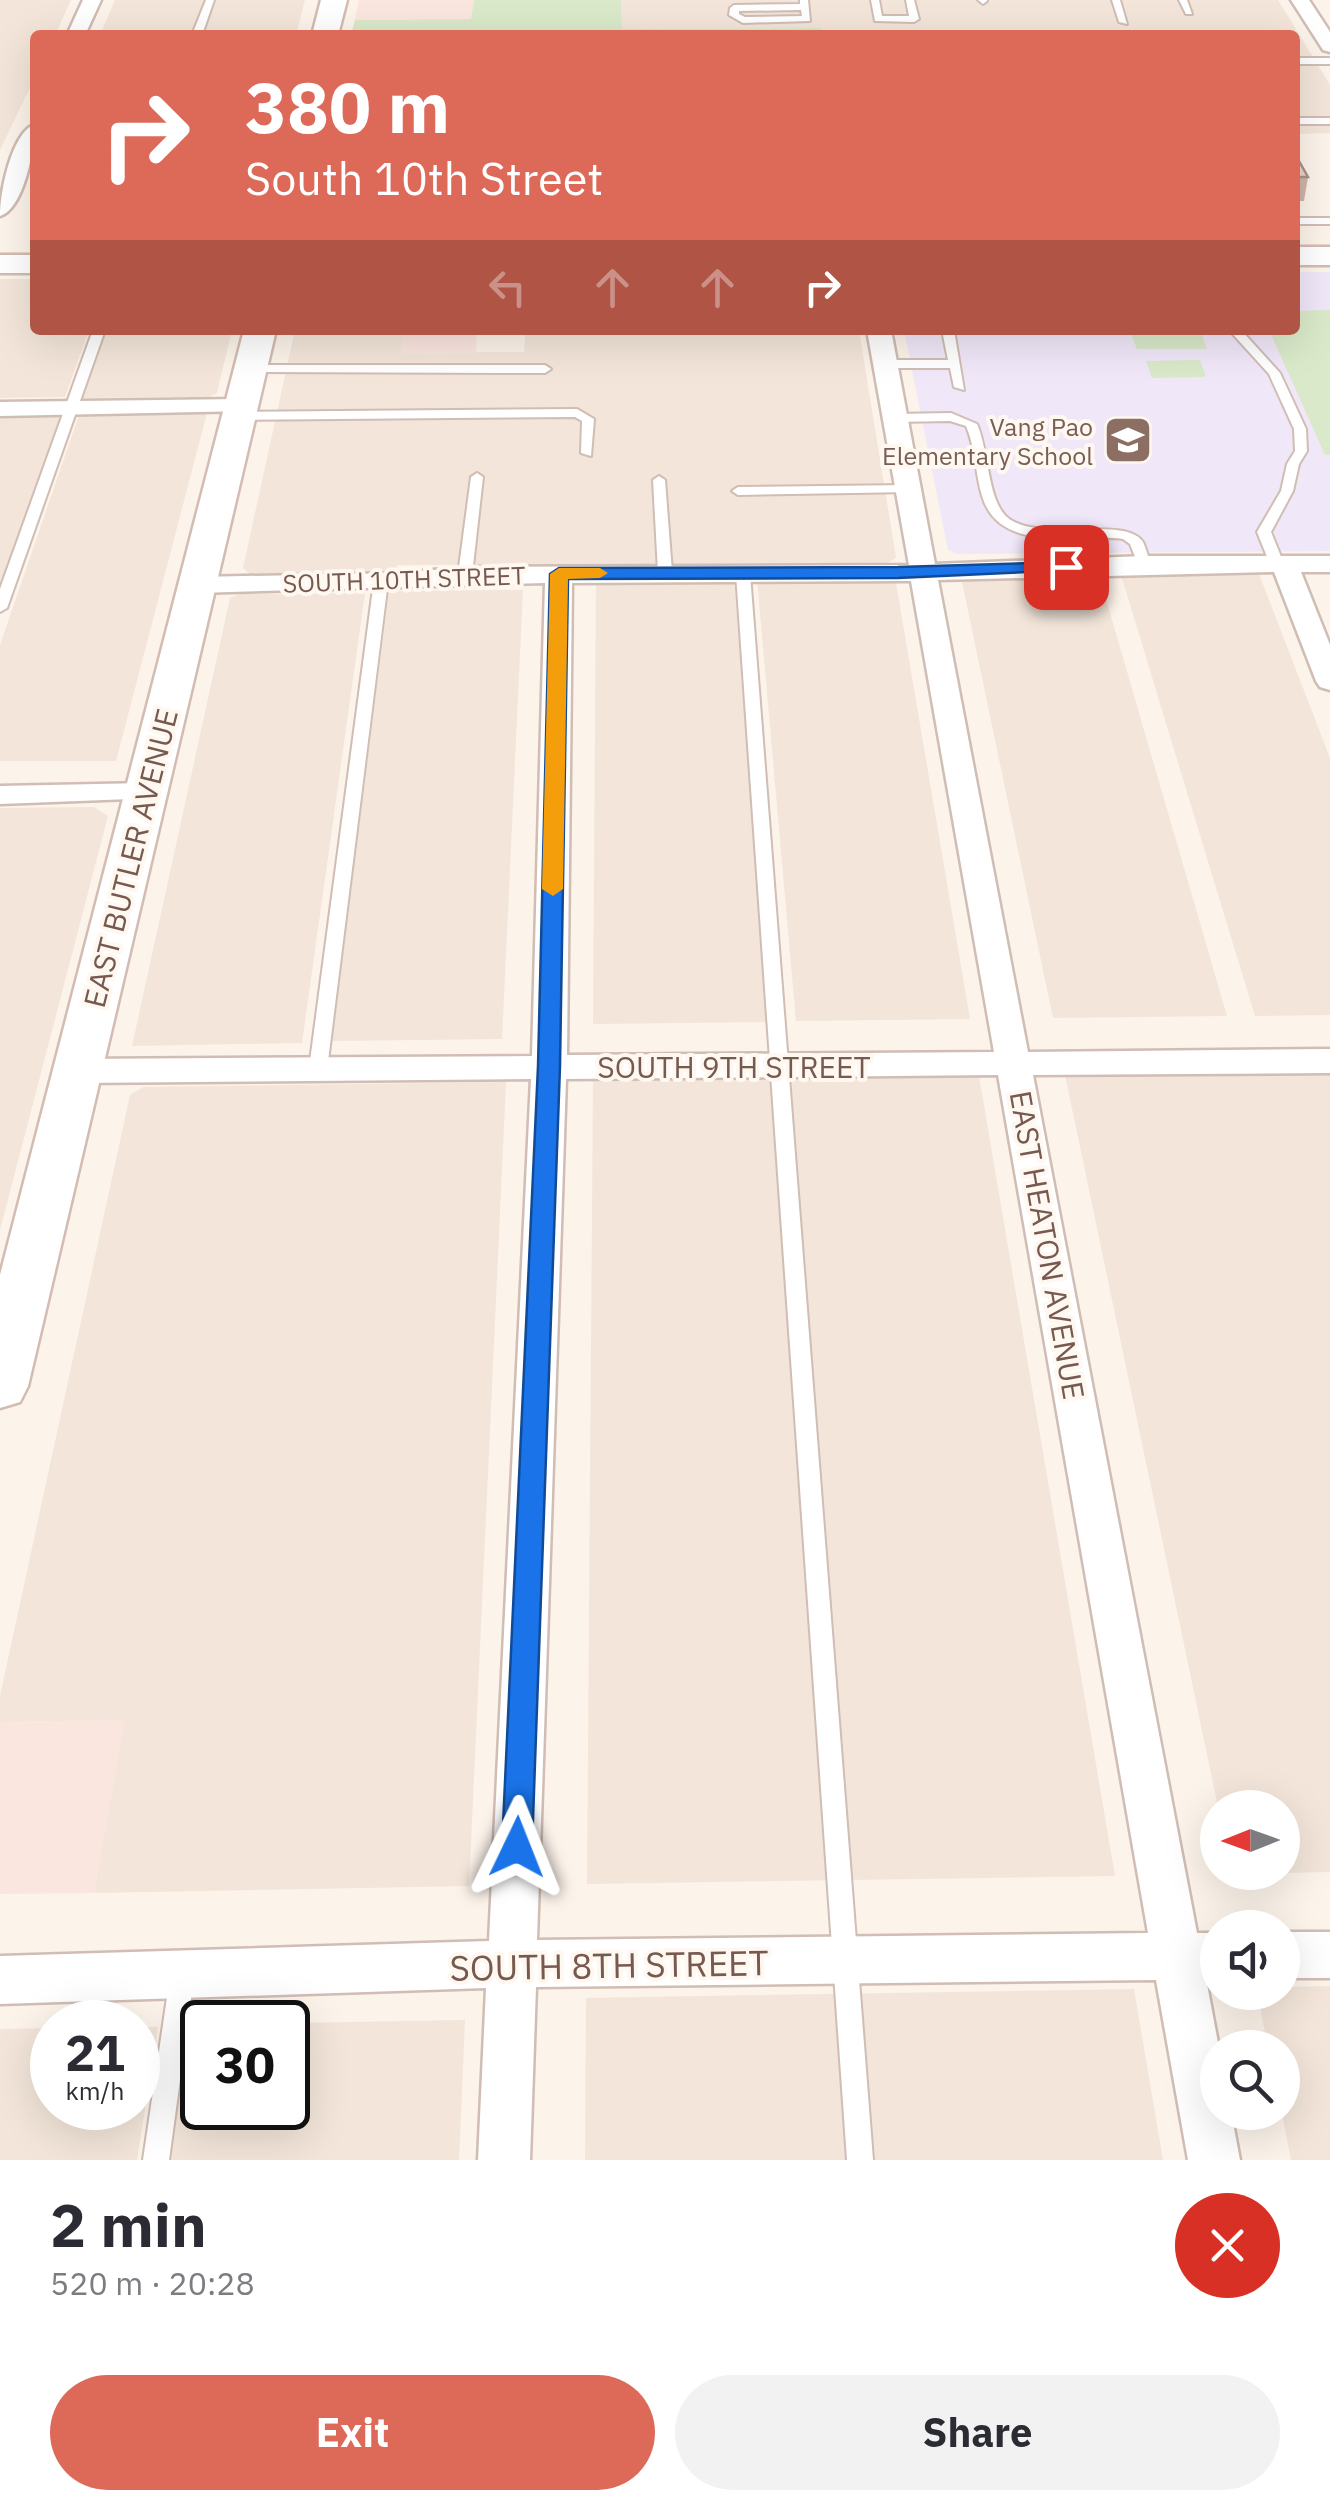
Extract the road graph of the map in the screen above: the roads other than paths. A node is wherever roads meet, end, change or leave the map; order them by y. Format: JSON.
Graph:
{"nodes":[{"id":1,"x":92,"y":0,"type":"edge"},
{"id":2,"x":210,"y":0,"type":"edge"},
{"id":3,"x":334,"y":0,"type":"edge"},
{"id":4,"x":875,"y":0,"type":"edge"},
{"id":5,"x":910,"y":0,"type":"edge"},
{"id":6,"x":1116,"y":0,"type":"edge"},
{"id":7,"x":1183,"y":0,"type":"edge"},
{"id":8,"x":1300,"y":0,"type":"edge"},
{"id":9,"x":804,"y":4,"type":"edge"},
{"id":10,"x":1189,"y":12,"type":"dead end"},
{"id":11,"x":1124,"y":22,"type":"dead end"},
{"id":12,"x":78,"y":30,"type":"edge"},
{"id":13,"x":199,"y":30,"type":"edge"},
{"id":14,"x":326,"y":30,"type":"edge"},
{"id":15,"x":1330,"y":46,"type":"edge"},
{"id":16,"x":1330,"y":61,"type":"edge"},
{"id":17,"x":1300,"y":62,"type":"edge"},
{"id":18,"x":1330,"y":121,"type":"edge"},
{"id":19,"x":1300,"y":122,"type":"edge"},
{"id":20,"x":30,"y":141,"type":"edge"},
{"id":21,"x":0,"y":210,"type":"edge"},
{"id":22,"x":1300,"y":221,"type":"edge"},
{"id":23,"x":1330,"y":221,"type":"edge"},
{"id":24,"x":1300,"y":256,"type":"edge"},
{"id":25,"x":1330,"y":256,"type":"edge"},
{"id":26,"x":0,"y":264,"type":"edge"},
{"id":27,"x":30,"y":264,"type":"edge"},
{"id":28,"x":96,"y":335,"type":"edge"},
{"id":29,"x":949,"y":335,"type":"edge"},
{"id":30,"x":1240,"y":335,"type":"edge"},
{"id":31,"x":882,"y":347,"type":"edge"},
{"id":32,"x":955,"y":364,"type":"junction"},
{"id":33,"x":545,"y":369,"type":"dead end"},
{"id":34,"x":248,"y":380,"type":"edge"},
{"id":35,"x":960,"y":387,"type":"dead end"},
{"id":36,"x":71,"y":408,"type":"junction"},
{"id":37,"x":0,"y":409,"type":"edge"},
{"id":38,"x":895,"y":418,"type":"junction"},
{"id":39,"x":587,"y":453,"type":"dead end"},
{"id":40,"x":477,"y":477,"type":"dead end"},
{"id":41,"x":659,"y":480,"type":"dead end"},
{"id":42,"x":908,"y":489,"type":"junction"},
{"id":43,"x":738,"y":490,"type":"dead end"},
{"id":44,"x":1144,"y":564,"type":"junction"},
{"id":45,"x":1280,"y":564,"type":"junction"},
{"id":46,"x":1330,"y":564,"type":"edge"},
{"id":47,"x":665,"y":572,"type":"junction"},
{"id":48,"x":925,"y":572,"type":"junction"},
{"id":49,"x":559,"y":574,"type":"junction"},
{"id":50,"x":743,"y":574,"type":"junction"},
{"id":51,"x":465,"y":575,"type":"junction"},
{"id":52,"x":381,"y":581,"type":"junction"},
{"id":53,"x":198,"y":584,"type":"junction"},
{"id":54,"x":0,"y":608,"type":"edge"},
{"id":55,"x":1330,"y":682,"type":"edge"},
{"id":56,"x":146,"y":792,"type":"junction"},
{"id":57,"x":0,"y":795,"type":"edge"},
{"id":58,"x":1330,"y":1061,"type":"edge"},
{"id":59,"x":1014,"y":1064,"type":"junction"},
{"id":60,"x":549,"y":1066,"type":"junction"},
{"id":61,"x":779,"y":1066,"type":"junction"},
{"id":62,"x":318,"y":1069,"type":"junction"},
{"id":63,"x":77,"y":1071,"type":"junction"},
{"id":64,"x":0,"y":1386,"type":"edge"},
{"id":65,"x":1330,"y":1954,"type":"edge"},
{"id":66,"x":1300,"y":1955,"type":"edge"},
{"id":67,"x":1197,"y":1957,"type":"edge"},
{"id":68,"x":845,"y":1962,"type":"junction"},
{"id":69,"x":512,"y":1964,"type":"junction"},
{"id":70,"x":182,"y":1974,"type":"junction"},
{"id":71,"x":0,"y":1980,"type":"edge"},
{"id":72,"x":156,"y":2160,"type":"edge"},
{"id":73,"x":504,"y":2160,"type":"edge"},
{"id":74,"x":860,"y":2160,"type":"edge"},
{"id":75,"x":1214,"y":2160,"type":"edge"}],
"edges":[{"from":1,"to":12,"type":"street"},
{"from":2,"to":13,"type":"lane"},
{"from":3,"to":14,"type":"street"},
{"from":4,"to":5,"type":"lane"},
{"from":6,"to":11,"type":"lane"},
{"from":7,"to":10,"type":"lane"},
{"from":8,"to":15,"type":"street"},
{"from":9,"to":9,"type":"lane"},
{"from":16,"to":17,"type":"lane"},
{"from":18,"to":19,"type":"lane"},
{"from":20,"to":21,"type":"street"},
{"from":22,"to":23,"type":"lane"},
{"from":24,"to":25,"type":"street"},
{"from":26,"to":27,"type":"street"},
{"from":28,"to":36,"type":"lane"},
{"from":29,"to":32,"type":"lane"},
{"from":30,"to":45,"type":"lane"},
{"from":31,"to":32,"type":"lane"},
{"from":31,"to":38,"type":"street","name":"EAST HEATON AVENUE"},
{"from":32,"to":35,"type":"lane"},
{"from":33,"to":34,"type":"lane"},
{"from":34,"to":36,"type":"street"},
{"from":34,"to":39,"type":"lane"},
{"from":34,"to":53,"type":"street","name":"EAST BUTLER AVENUE"},
{"from":36,"to":37,"type":"street"},
{"from":36,"to":54,"type":"lane"},
{"from":38,"to":42,"type":"street","name":"EAST HEATON AVENUE"},
{"from":38,"to":44,"type":"lane"},
{"from":40,"to":51,"type":"lane"},
{"from":41,"to":47,"type":"lane"},
{"from":42,"to":43,"type":"lane"},
{"from":42,"to":48,"type":"street","name":"EAST HEATON AVENUE"},
{"from":44,"to":45,"type":"street","name":"SOUTH 10TH STREET"},
{"from":44,"to":48,"type":"street","name":"SOUTH 10TH STREET"},
{"from":45,"to":46,"type":"street","name":"SOUTH 10TH STREET"},
{"from":45,"to":55,"type":"street"},
{"from":47,"to":49,"type":"street","name":"SOUTH 10TH STREET"},
{"from":47,"to":50,"type":"street","name":"SOUTH 10TH STREET"},
{"from":48,"to":50,"type":"street","name":"SOUTH 10TH STREET"},
{"from":48,"to":59,"type":"street","name":"EAST HEATON AVENUE"},
{"from":49,"to":51,"type":"street","name":"SOUTH 10TH STREET"},
{"from":49,"to":60,"type":"street"},
{"from":50,"to":61,"type":"lane"},
{"from":51,"to":52,"type":"street","name":"SOUTH 10TH STREET"},
{"from":52,"to":53,"type":"street","name":"SOUTH 10TH STREET"},
{"from":52,"to":62,"type":"lane"},
{"from":53,"to":56,"type":"street","name":"EAST BUTLER AVENUE"},
{"from":56,"to":57,"type":"street"},
{"from":56,"to":63,"type":"street","name":"EAST BUTLER AVENUE"},
{"from":58,"to":59,"type":"street","name":"SOUTH 9TH STREET"},
{"from":59,"to":61,"type":"street","name":"SOUTH 9TH STREET"},
{"from":59,"to":67,"type":"street","name":"EAST HEATON AVENUE"},
{"from":60,"to":61,"type":"street","name":"SOUTH 9TH STREET"},
{"from":60,"to":62,"type":"street","name":"SOUTH 9TH STREET"},
{"from":60,"to":69,"type":"street"},
{"from":61,"to":68,"type":"lane"},
{"from":62,"to":63,"type":"street","name":"SOUTH 9TH STREET"},
{"from":63,"to":64,"type":"street","name":"EAST BUTLER AVENUE"},
{"from":65,"to":66,"type":"street"},
{"from":67,"to":68,"type":"street","name":"SOUTH 8TH STREET"},
{"from":67,"to":75,"type":"street","name":"EAST HEATON AVENUE"},
{"from":68,"to":69,"type":"street","name":"SOUTH 8TH STREET"},
{"from":68,"to":74,"type":"lane"},
{"from":69,"to":70,"type":"street","name":"SOUTH 8TH STREET"},
{"from":69,"to":73,"type":"street"},
{"from":70,"to":71,"type":"street","name":"SOUTH 8TH STREET"},
{"from":70,"to":72,"type":"lane"}]}
